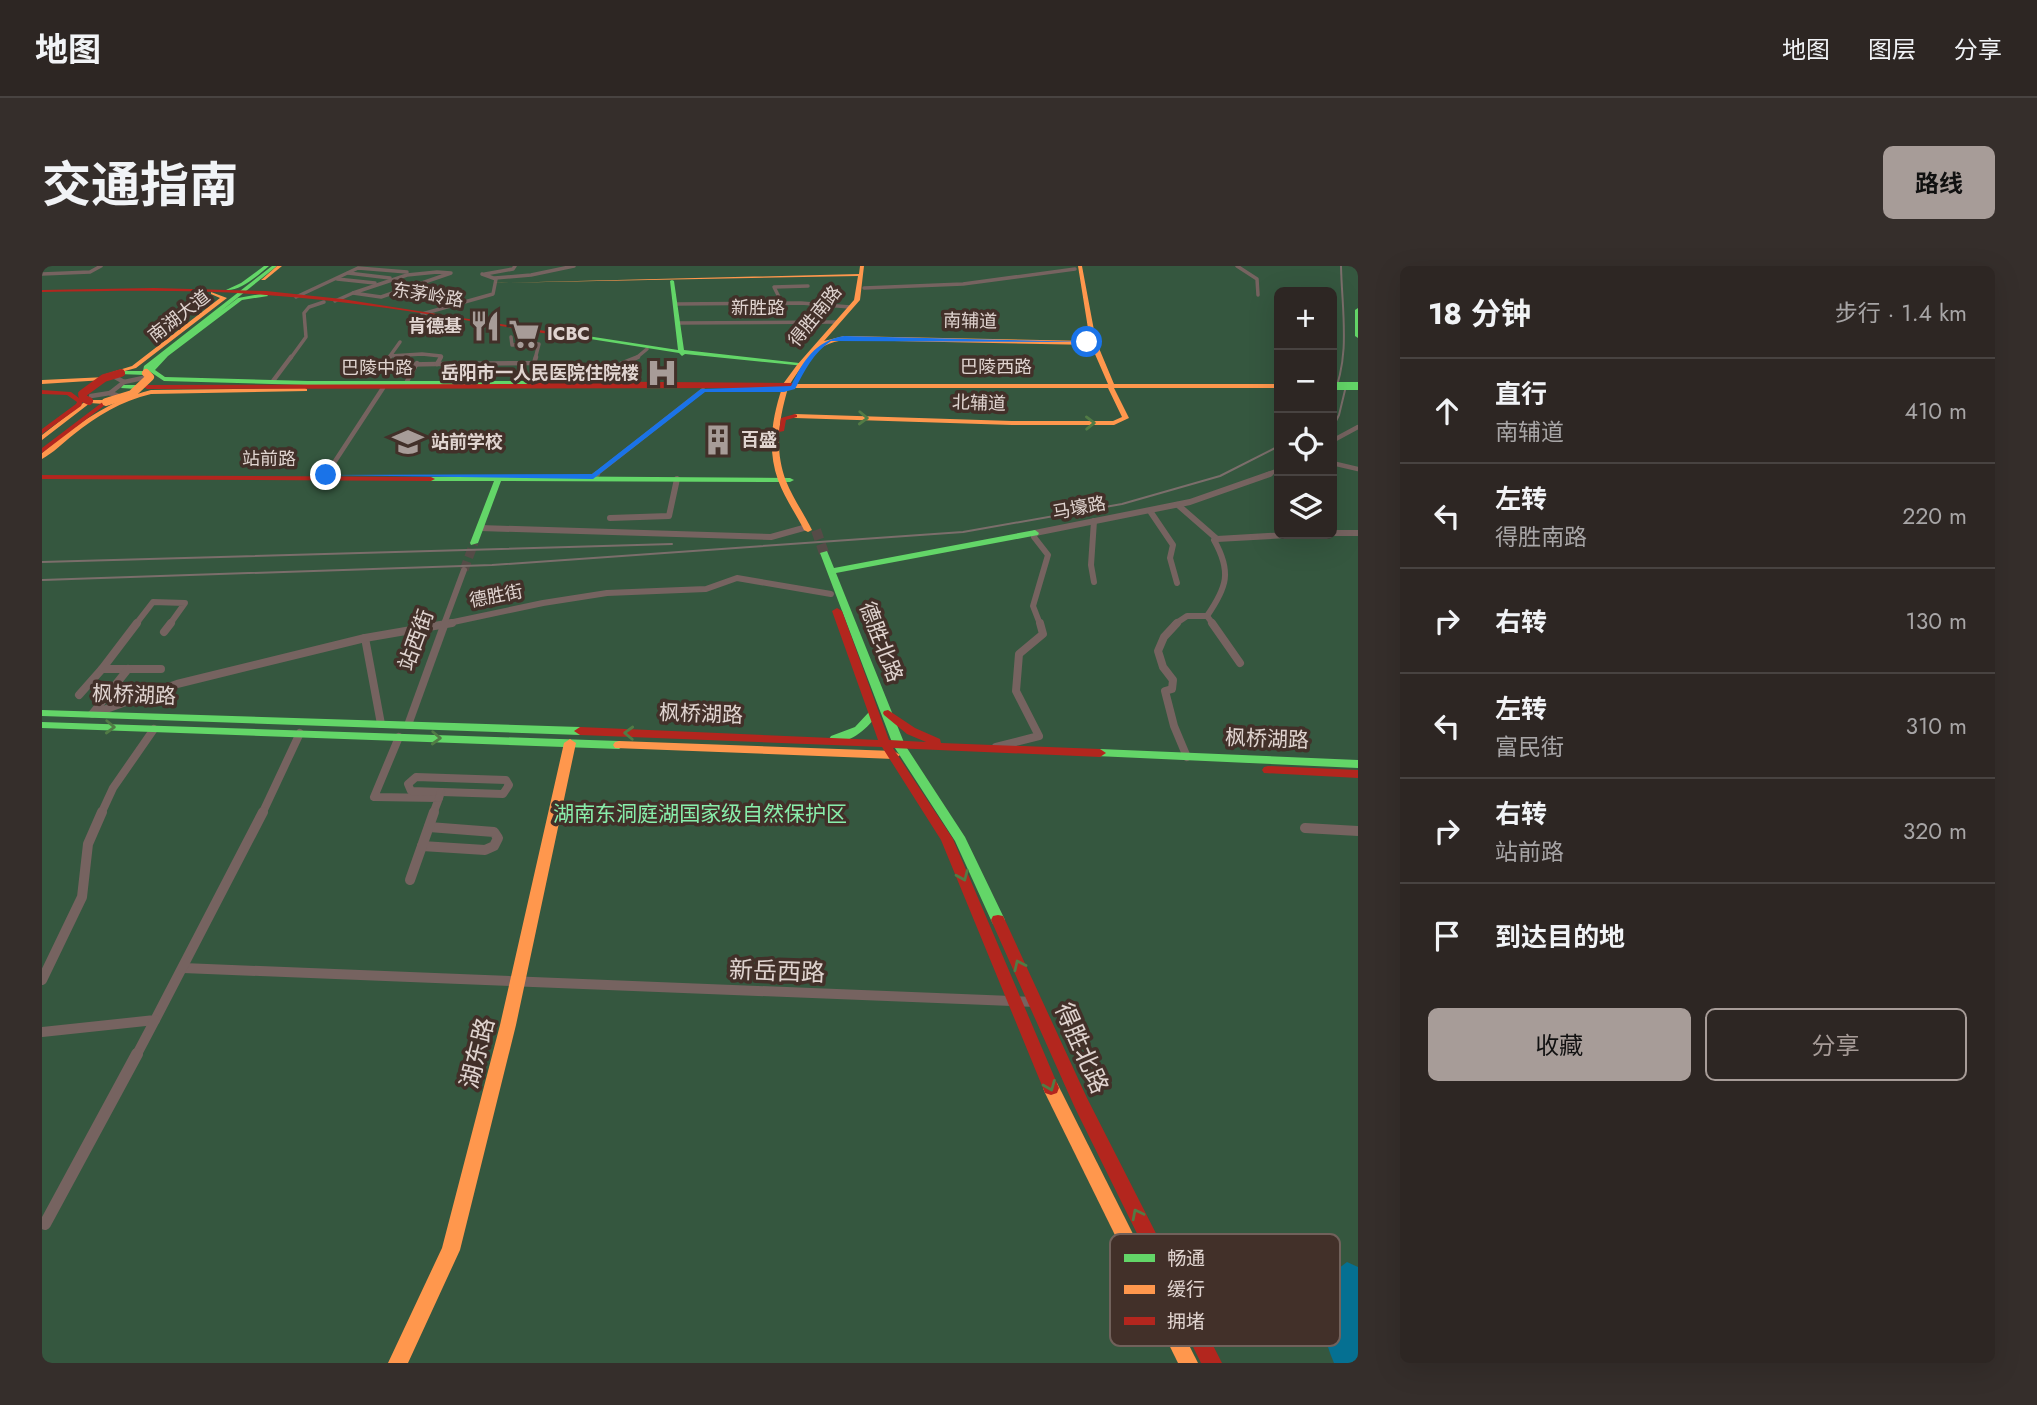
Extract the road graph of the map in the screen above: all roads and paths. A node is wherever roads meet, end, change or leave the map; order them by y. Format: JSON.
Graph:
{"nodes":[{"id":1,"x":101,"y":266,"type":"edge"},
{"id":2,"x":273,"y":266,"type":"edge"},
{"id":3,"x":350,"y":266,"type":"edge"},
{"id":4,"x":376,"y":266,"type":"edge"},
{"id":5,"x":515,"y":266,"type":"edge"},
{"id":6,"x":574,"y":266,"type":"edge"},
{"id":7,"x":1237,"y":266,"type":"edge"},
{"id":8,"x":1076,"y":267,"type":"edge"},
{"id":9,"x":347,"y":273,"type":"junction"},
{"id":10,"x":409,"y":273,"type":"junction"},
{"id":11,"x":42,"y":274,"type":"edge"},
{"id":12,"x":863,"y":274,"type":"edge"},
{"id":13,"x":397,"y":276,"type":"junction"},
{"id":14,"x":438,"y":277,"type":"junction"},
{"id":15,"x":336,"y":278,"type":"junction"},
{"id":16,"x":392,"y":278,"type":"junction"},
{"id":17,"x":489,"y":278,"type":"junction"},
{"id":18,"x":427,"y":280,"type":"junction"},
{"id":19,"x":383,"y":281,"type":"junction"},
{"id":20,"x":672,"y":281,"type":"junction"},
{"id":21,"x":377,"y":284,"type":"junction"},
{"id":22,"x":412,"y":285,"type":"junction"},
{"id":23,"x":808,"y":286,"type":"dead end"},
{"id":24,"x":42,"y":291,"type":"edge"},
{"id":25,"x":239,"y":291,"type":"junction"},
{"id":26,"x":213,"y":292,"type":"junction"},
{"id":27,"x":353,"y":293,"type":"junction"},
{"id":28,"x":267,"y":294,"type":"junction"},
{"id":29,"x":1258,"y":295,"type":"dead end"},
{"id":30,"x":296,"y":297,"type":"junction"},
{"id":31,"x":329,"y":301,"type":"junction"},
{"id":32,"x":782,"y":303,"type":"junction"},
{"id":33,"x":675,"y":304,"type":"junction"},
{"id":34,"x":850,"y":307,"type":"junction"},
{"id":35,"x":1358,"y":310,"type":"edge"},
{"id":36,"x":422,"y":314,"type":"junction"},
{"id":37,"x":837,"y":322,"type":"junction"},
{"id":38,"x":678,"y":323,"type":"junction"},
{"id":39,"x":187,"y":332,"type":"junction"},
{"id":40,"x":1358,"y":336,"type":"edge"},
{"id":41,"x":511,"y":337,"type":"dead end"},
{"id":42,"x":844,"y":338,"type":"junction"},
{"id":43,"x":400,"y":342,"type":"dead end"},
{"id":44,"x":1091,"y":343,"type":"junction"},
{"id":45,"x":648,"y":349,"type":"junction"},
{"id":46,"x":683,"y":353,"type":"junction"},
{"id":47,"x":478,"y":355,"type":"dead end"},
{"id":48,"x":389,"y":357,"type":"junction"},
{"id":49,"x":419,"y":357,"type":"junction"},
{"id":50,"x":417,"y":365,"type":"junction"},
{"id":51,"x":438,"y":365,"type":"junction"},
{"id":52,"x":473,"y":365,"type":"junction"},
{"id":53,"x":802,"y":365,"type":"junction"},
{"id":54,"x":273,"y":381,"type":"junction"},
{"id":55,"x":405,"y":384,"type":"junction"},
{"id":56,"x":586,"y":384,"type":"junction"},
{"id":57,"x":1111,"y":385,"type":"junction"},
{"id":58,"x":1274,"y":385,"type":"edge"},
{"id":59,"x":1337,"y":385,"type":"edge"},
{"id":60,"x":1358,"y":385,"type":"edge"},
{"id":61,"x":42,"y":386,"type":"edge"},
{"id":62,"x":117,"y":386,"type":"junction"},
{"id":63,"x":305,"y":386,"type":"junction"},
{"id":64,"x":382,"y":389,"type":"junction"},
{"id":65,"x":520,"y":389,"type":"junction"},
{"id":66,"x":703,"y":390,"type":"junction"},
{"id":67,"x":786,"y":399,"type":"junction"},
{"id":68,"x":1358,"y":427,"type":"edge"},
{"id":69,"x":42,"y":435,"type":"edge"},
{"id":70,"x":1337,"y":438,"type":"edge"},
{"id":71,"x":42,"y":451,"type":"edge"},
{"id":72,"x":42,"y":457,"type":"edge"},
{"id":73,"x":1337,"y":464,"type":"edge"},
{"id":74,"x":1358,"y":469,"type":"edge"},
{"id":75,"x":1274,"y":472,"type":"edge"},
{"id":76,"x":42,"y":475,"type":"edge"},
{"id":77,"x":326,"y":475,"type":"junction"},
{"id":78,"x":593,"y":477,"type":"junction"},
{"id":79,"x":499,"y":478,"type":"junction"},
{"id":80,"x":677,"y":479,"type":"junction"},
{"id":81,"x":785,"y":479,"type":"junction"},
{"id":82,"x":1178,"y":505,"type":"junction"},
{"id":83,"x":1150,"y":511,"type":"junction"},
{"id":84,"x":610,"y":518,"type":"dead end"},
{"id":85,"x":1094,"y":521,"type":"junction"},
{"id":86,"x":480,"y":528,"type":"junction"},
{"id":87,"x":811,"y":529,"type":"joint"},
{"id":88,"x":1035,"y":533,"type":"junction"},
{"id":89,"x":1337,"y":533,"type":"edge"},
{"id":90,"x":1358,"y":533,"type":"edge"},
{"id":91,"x":1274,"y":536,"type":"edge"},
{"id":92,"x":1217,"y":539,"type":"junction"},
{"id":93,"x":474,"y":543,"type":"tunnel mouth"},
{"id":94,"x":464,"y":570,"type":"tunnel mouth"},
{"id":95,"x":831,"y":571,"type":"junction"},
{"id":96,"x":1094,"y":582,"type":"dead end"},
{"id":97,"x":1177,"y":583,"type":"dead end"},
{"id":98,"x":831,"y":594,"type":"junction"},
{"id":99,"x":1207,"y":616,"type":"junction"},
{"id":100,"x":445,"y":622,"type":"junction"},
{"id":101,"x":164,"y":632,"type":"dead end"},
{"id":102,"x":365,"y":638,"type":"junction"},
{"id":103,"x":1240,"y":663,"type":"dead end"},
{"id":104,"x":102,"y":669,"type":"junction"},
{"id":105,"x":128,"y":669,"type":"junction"},
{"id":106,"x":161,"y":669,"type":"dead end"},
{"id":107,"x":79,"y":695,"type":"dead end"},
{"id":108,"x":880,"y":713,"type":"junction"},
{"id":109,"x":92,"y":715,"type":"junction"},
{"id":110,"x":42,"y":723,"type":"edge"},
{"id":111,"x":381,"y":724,"type":"junction"},
{"id":112,"x":154,"y":729,"type":"junction"},
{"id":113,"x":403,"y":731,"type":"junction"},
{"id":114,"x":300,"y":733,"type":"junction"},
{"id":115,"x":825,"y":741,"type":"junction"},
{"id":116,"x":570,"y":744,"type":"junction"},
{"id":117,"x":951,"y":747,"type":"junction"},
{"id":118,"x":895,"y":750,"type":"junction"},
{"id":119,"x":987,"y":750,"type":"junction"},
{"id":120,"x":1187,"y":757,"type":"junction"},
{"id":121,"x":1358,"y":764,"type":"edge"},
{"id":122,"x":1358,"y":774,"type":"edge"},
{"id":123,"x":440,"y":795,"type":"junction"},
{"id":124,"x":429,"y":827,"type":"junction"},
{"id":125,"x":1305,"y":828,"type":"dead end"},
{"id":126,"x":1358,"y":831,"type":"edge"},
{"id":127,"x":422,"y":846,"type":"junction"},
{"id":128,"x":410,"y":880,"type":"dead end"},
{"id":129,"x":183,"y":968,"type":"junction"},
{"id":130,"x":42,"y":980,"type":"edge"},
{"id":131,"x":517,"y":984,"type":"junction"},
{"id":132,"x":1015,"y":1000,"type":"junction"},
{"id":133,"x":1036,"y":1002,"type":"junction"},
{"id":134,"x":155,"y":1020,"type":"junction"},
{"id":135,"x":42,"y":1032,"type":"edge"},
{"id":136,"x":45,"y":1224,"type":"dead end"},
{"id":137,"x":1124,"y":1234,"type":"edge"},
{"id":138,"x":1148,"y":1234,"type":"edge"},
{"id":139,"x":1180,"y":1346,"type":"edge"},
{"id":140,"x":1204,"y":1346,"type":"edge"},
{"id":141,"x":398,"y":1363,"type":"edge"},
{"id":142,"x":1188,"y":1363,"type":"edge"},
{"id":143,"x":1212,"y":1363,"type":"edge"}],
"edges":[{"from":1,"to":11,"type":"street"},
{"from":2,"to":25,"type":"main road","name":"南湖大道"},
{"from":2,"to":28,"type":"main road"},
{"from":3,"to":4,"type":"street"},
{"from":5,"to":17,"type":"street"},
{"from":6,"to":17,"type":"street"},
{"from":7,"to":29,"type":"street"},
{"from":8,"to":12,"type":"street"},
{"from":8,"to":44,"type":"main road"},
{"from":9,"to":10,"type":"street"},
{"from":9,"to":15,"type":"street"},
{"from":9,"to":16,"type":"street"},
{"from":10,"to":13,"type":"street"},
{"from":10,"to":14,"type":"street"},
{"from":10,"to":14,"type":"street"},
{"from":12,"to":20,"type":"main road"},
{"from":12,"to":34,"type":"main road","name":"得胜南路"},
{"from":12,"to":42,"type":"main road"},
{"from":13,"to":16,"type":"street"},
{"from":13,"to":18,"type":"street"},
{"from":14,"to":18,"type":"street"},
{"from":15,"to":21,"type":"street"},
{"from":15,"to":30,"type":"street"},
{"from":16,"to":19,"type":"street"},
{"from":17,"to":20,"type":"main road"},
{"from":17,"to":36,"type":"street"},
{"from":18,"to":22,"type":"street"},
{"from":19,"to":21,"type":"street"},
{"from":19,"to":22,"type":"street"},
{"from":20,"to":33,"type":"main road"},
{"from":21,"to":27,"type":"street"},
{"from":22,"to":27,"type":"street"},
{"from":23,"to":32,"type":"street"},
{"from":24,"to":26,"type":"main road","name":"东茅岭路"},
{"from":25,"to":26,"type":"main road","name":"东茅岭路"},
{"from":25,"to":28,"type":"main road","name":"东茅岭路"},
{"from":25,"to":39,"type":"main road","name":"南湖大道"},
{"from":26,"to":61,"type":"main road"},
{"from":27,"to":31,"type":"street"},
{"from":28,"to":30,"type":"main road","name":"东茅岭路"},
{"from":28,"to":31,"type":"main road","name":"东茅岭路"},
{"from":28,"to":54,"type":"main road"},
{"from":30,"to":31,"type":"main road","name":"东茅岭路"},
{"from":31,"to":36,"type":"main road","name":"东茅岭路"},
{"from":31,"to":45,"type":"main road","name":"东茅岭路"},
{"from":31,"to":54,"type":"street"},
{"from":32,"to":33,"type":"street"},
{"from":32,"to":34,"type":"street"},
{"from":33,"to":38,"type":"main road"},
{"from":34,"to":37,"type":"main road","name":"得胜南路"},
{"from":35,"to":40,"type":"main road"},
{"from":36,"to":46,"type":"main road","name":"东茅岭路"},
{"from":37,"to":38,"type":"street","name":"新胜路"},
{"from":37,"to":53,"type":"main road","name":"得胜南路"},
{"from":38,"to":46,"type":"main road"},
{"from":39,"to":62,"type":"main road"},
{"from":39,"to":62,"type":"main road","name":"南湖大道"},
{"from":41,"to":52,"type":"street"},
{"from":42,"to":44,"type":"main road","name":"南辅道"},
{"from":42,"to":53,"type":"main road","name":"得胜南路"},
{"from":43,"to":48,"type":"street"},
{"from":44,"to":57,"type":"main road"},
{"from":45,"to":46,"type":"main road","name":"东茅岭路"},
{"from":45,"to":56,"type":"street"},
{"from":46,"to":53,"type":"main road","name":"东茅岭路"},
{"from":47,"to":52,"type":"street"},
{"from":48,"to":49,"type":"street"},
{"from":48,"to":50,"type":"street"},
{"from":49,"to":50,"type":"street"},
{"from":49,"to":51,"type":"street"},
{"from":50,"to":51,"type":"street"},
{"from":50,"to":55,"type":"street"},
{"from":51,"to":52,"type":"street"},
{"from":53,"to":67,"type":"main road","name":"得胜南路"},
{"from":54,"to":55,"type":"main road"},
{"from":55,"to":56,"type":"main road","name":"巴陵中路"},
{"from":55,"to":63,"type":"main road","name":"巴陵中路"},
{"from":56,"to":67,"type":"main road","name":"巴陵中路"},
{"from":57,"to":58,"type":"main road","name":"巴陵西路"},
{"from":57,"to":67,"type":"main road","name":"巴陵西路"},
{"from":67,"to":57,"type":"main road","name":"北辅道","one_way":true},
{"from":59,"to":60,"type":"main road","bridge":true},
{"from":61,"to":62,"type":"main road","name":"巴陵中路"},
{"from":61,"to":62,"type":"main road","name":"巴陵中路"},
{"from":61,"to":69,"type":"main road"},
{"from":62,"to":63,"type":"main road","name":"巴陵中路"},
{"from":62,"to":63,"type":"main road","name":"巴陵中路"},
{"from":62,"to":69,"type":"main road"},
{"from":62,"to":71,"type":"main road"},
{"from":63,"to":64,"type":"main road","name":"巴陵中路"},
{"from":64,"to":65,"type":"main road","name":"巴陵中路"},
{"from":64,"to":72,"type":"main road"},
{"from":64,"to":77,"type":"street"},
{"from":65,"to":66,"type":"main road"},
{"from":65,"to":67,"type":"main road","name":"巴陵中路"},
{"from":66,"to":67,"type":"main road"},
{"from":66,"to":78,"type":"street"},
{"from":67,"to":81,"type":"main road"},
{"from":68,"to":70,"type":"street"},
{"from":73,"to":74,"type":"street"},
{"from":75,"to":82,"type":"street","name":"马壕路"},
{"from":76,"to":77,"type":"main road","name":"站前路"},
{"from":76,"to":79,"type":"main road","name":"站前路"},
{"from":77,"to":78,"type":"main road","name":"站前路"},
{"from":78,"to":81,"type":"main road","name":"站前路"},
{"from":79,"to":80,"type":"main road","name":"站前路"},
{"from":79,"to":86,"type":"main road"},
{"from":80,"to":81,"type":"main road","name":"站前路"},
{"from":80,"to":84,"type":"street"},
{"from":81,"to":87,"type":"main road"},
{"from":82,"to":83,"type":"street","name":"马壕路"},
{"from":82,"to":92,"type":"street"},
{"from":83,"to":85,"type":"street","name":"马壕路"},
{"from":83,"to":97,"type":"street"},
{"from":85,"to":88,"type":"street","name":"马壕路"},
{"from":85,"to":96,"type":"street"},
{"from":86,"to":87,"type":"street"},
{"from":86,"to":93,"type":"main road"},
{"from":88,"to":95,"type":"main road"},
{"from":88,"to":119,"type":"street","name":"马壕路"},
{"from":89,"to":90,"type":"street"},
{"from":91,"to":92,"type":"street"},
{"from":92,"to":99,"type":"street"},
{"from":94,"to":100,"type":"street","name":"站西街"},
{"from":95,"to":98,"type":"main road","name":"德胜北路"},
{"from":95,"to":108,"type":"main road","name":"德胜北路"},
{"from":98,"to":100,"type":"street","name":"德胜街"},
{"from":98,"to":108,"type":"main road"},
{"from":99,"to":103,"type":"street"},
{"from":99,"to":120,"type":"street"},
{"from":100,"to":102,"type":"street","name":"德胜街"},
{"from":100,"to":113,"type":"street","name":"站西街"},
{"from":101,"to":104,"type":"street"},
{"from":102,"to":109,"type":"street","name":"德胜街"},
{"from":102,"to":111,"type":"street"},
{"from":104,"to":105,"type":"street"},
{"from":104,"to":107,"type":"street"},
{"from":105,"to":106,"type":"street"},
{"from":105,"to":109,"type":"street"},
{"from":108,"to":115,"type":"main road"},
{"from":108,"to":117,"type":"main road"},
{"from":108,"to":118,"type":"main road","name":"德胜北路"},
{"from":109,"to":110,"type":"main road","name":"枫桥湖路"},
{"from":109,"to":111,"type":"main road","name":"枫桥湖路"},
{"from":110,"to":112,"type":"main road","name":"枫桥湖路","one_way":true},
{"from":111,"to":113,"type":"main road","name":"枫桥湖路"},
{"from":112,"to":114,"type":"main road","name":"枫桥湖路"},
{"from":112,"to":130,"type":"street"},
{"from":113,"to":114,"type":"main road","name":"枫桥湖路"},
{"from":115,"to":113,"type":"main road","name":"枫桥湖路","one_way":true},
{"from":113,"to":116,"type":"main road","name":"枫桥湖路","one_way":true},
{"from":113,"to":123,"type":"street","name":"站西街"},
{"from":114,"to":129,"type":"street"},
{"from":115,"to":118,"type":"main road","name":"枫桥湖路"},
{"from":116,"to":118,"type":"main road","name":"枫桥湖路"},
{"from":116,"to":131,"type":"main road","name":"湖东路"},
{"from":117,"to":118,"type":"main road","name":"枫桥湖路"},
{"from":117,"to":119,"type":"main road","name":"枫桥湖路"},
{"from":118,"to":122,"type":"main road","name":"枫桥湖路"},
{"from":118,"to":132,"type":"main road","name":"得胜北路","one_way":true},
{"from":133,"to":118,"type":"main road","name":"得胜北路","one_way":true},
{"from":119,"to":120,"type":"main road","name":"枫桥湖路"},
{"from":120,"to":121,"type":"main road","name":"枫桥湖路"},
{"from":123,"to":123,"type":"street"},
{"from":123,"to":124,"type":"street"},
{"from":124,"to":127,"type":"street"},
{"from":124,"to":127,"type":"street"},
{"from":125,"to":126,"type":"street"},
{"from":127,"to":128,"type":"street"},
{"from":129,"to":131,"type":"street","name":"新岳西路"},
{"from":129,"to":134,"type":"street"},
{"from":131,"to":132,"type":"street","name":"新岳西路"},
{"from":131,"to":141,"type":"main road","name":"湖东路"},
{"from":132,"to":133,"type":"street","name":"新岳西路"},
{"from":132,"to":137,"type":"main road","name":"得胜北路","one_way":true},
{"from":138,"to":133,"type":"main road","name":"得胜北路","one_way":true},
{"from":134,"to":135,"type":"street"},
{"from":134,"to":136,"type":"street"},
{"from":139,"to":142,"type":"main road","name":"得胜北路","one_way":true},
{"from":143,"to":140,"type":"main road","name":"得胜北路","one_way":true}]}
